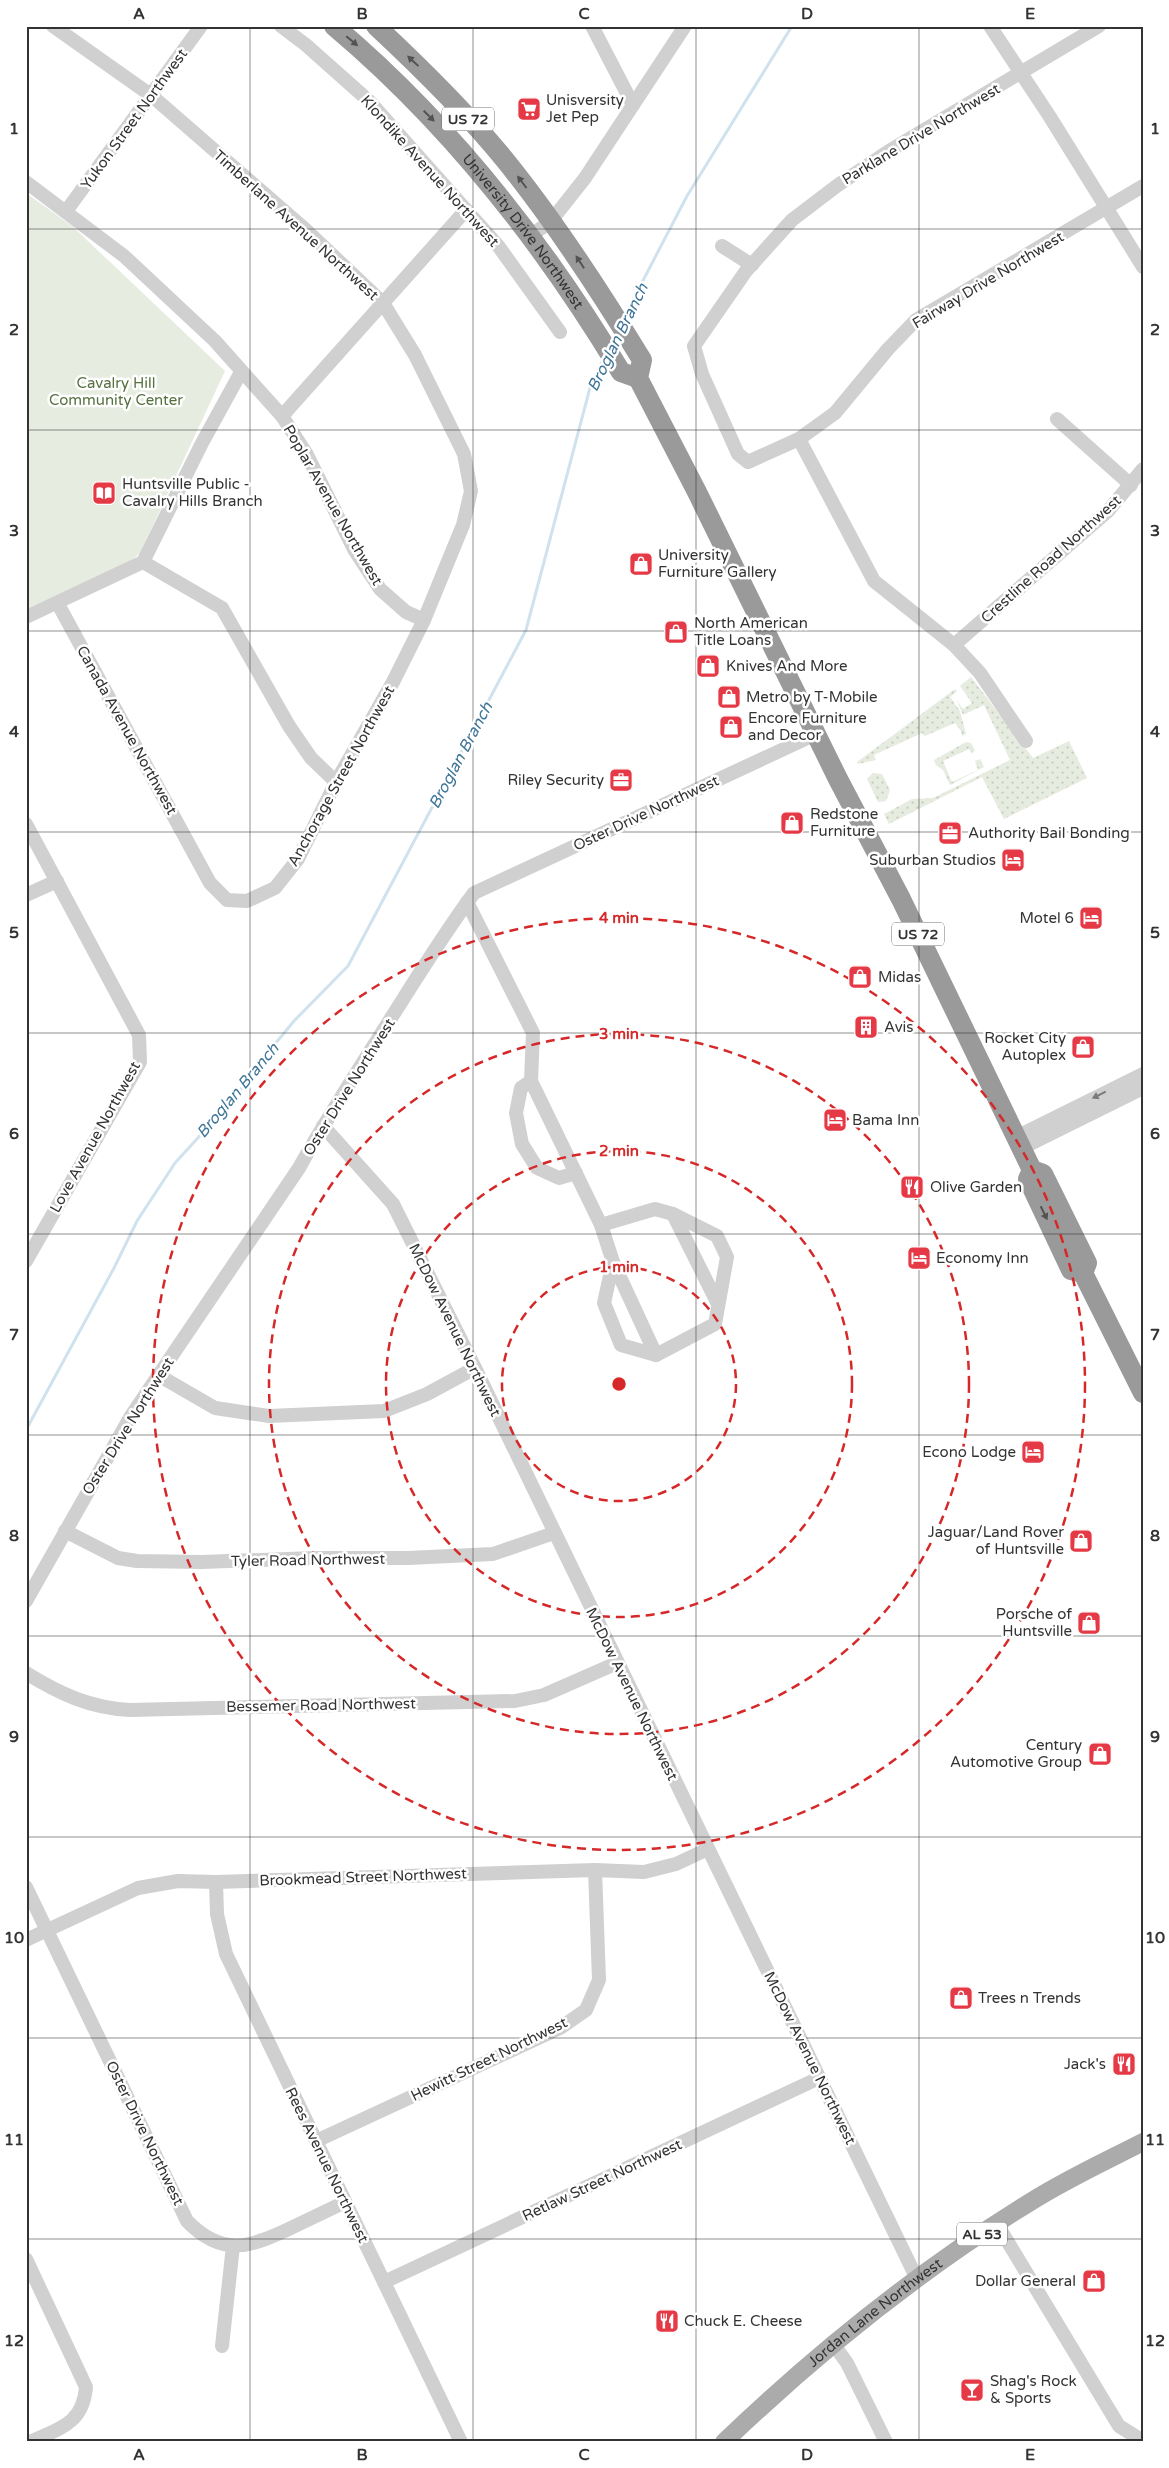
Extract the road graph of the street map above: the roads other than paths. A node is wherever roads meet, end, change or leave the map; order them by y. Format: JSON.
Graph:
{"nodes":[{"id":1,"x":53,"y":26,"type":"edge"},
{"id":2,"x":201,"y":26,"type":"edge"},
{"id":3,"x":281,"y":26,"type":"edge"},
{"id":4,"x":334,"y":26,"type":"edge"},
{"id":5,"x":376,"y":26,"type":"edge"},
{"id":6,"x":592,"y":26,"type":"edge"},
{"id":7,"x":685,"y":26,"type":"edge"},
{"id":8,"x":990,"y":26,"type":"edge"},
{"id":9,"x":1099,"y":26,"type":"edge"},
{"id":10,"x":1022,"y":74,"type":"junction"},
{"id":11,"x":152,"y":96,"type":"junction"},
{"id":12,"x":633,"y":105,"type":"junction"},
{"id":13,"x":26,"y":182,"type":"edge"},
{"id":14,"x":1143,"y":186,"type":"edge"},
{"id":15,"x":1107,"y":208,"type":"junction"},
{"id":16,"x":67,"y":210,"type":"junction"},
{"id":17,"x":466,"y":210,"type":"junction"},
{"id":18,"x":551,"y":221,"type":"junction"},
{"id":19,"x":529,"y":237,"type":"junction"},
{"id":20,"x":722,"y":246,"type":"dead end"},
{"id":21,"x":752,"y":265,"type":"junction"},
{"id":22,"x":1143,"y":267,"type":"edge"},
{"id":23,"x":383,"y":303,"type":"junction"},
{"id":24,"x":560,"y":332,"type":"dead end"},
{"id":25,"x":241,"y":372,"type":"junction"},
{"id":26,"x":638,"y":378,"type":"junction"},
{"id":27,"x":282,"y":416,"type":"junction"},
{"id":28,"x":1057,"y":419,"type":"dead end"},
{"id":29,"x":799,"y":439,"type":"junction"},
{"id":30,"x":733,"y":442,"type":"joint"},
{"id":31,"x":1143,"y":469,"type":"edge"},
{"id":32,"x":1131,"y":485,"type":"junction"},
{"id":33,"x":143,"y":562,"type":"junction"},
{"id":34,"x":58,"y":604,"type":"junction"},
{"id":35,"x":26,"y":618,"type":"edge"},
{"id":36,"x":424,"y":620,"type":"junction"},
{"id":37,"x":954,"y":645,"type":"junction"},
{"id":38,"x":816,"y":734,"type":"junction"},
{"id":39,"x":1026,"y":741,"type":"dead end"},
{"id":40,"x":336,"y":782,"type":"junction"},
{"id":41,"x":26,"y":824,"type":"edge"},
{"id":42,"x":196,"y":856,"type":"joint"},
{"id":43,"x":57,"y":881,"type":"junction"},
{"id":44,"x":26,"y":895,"type":"edge"},
{"id":45,"x":467,"y":902,"type":"junction"},
{"id":46,"x":1143,"y":1074,"type":"edge"},
{"id":47,"x":532,"y":1081,"type":"junction"},
{"id":48,"x":1143,"y":1088,"type":"edge"},
{"id":49,"x":323,"y":1126,"type":"junction"},
{"id":50,"x":1019,"y":1142,"type":"junction"},
{"id":51,"x":576,"y":1173,"type":"junction"},
{"id":52,"x":673,"y":1214,"type":"junction"},
{"id":53,"x":601,"y":1225,"type":"junction"},
{"id":54,"x":26,"y":1261,"type":"edge"},
{"id":55,"x":613,"y":1262,"type":"junction"},
{"id":56,"x":718,"y":1304,"type":"junction"},
{"id":57,"x":656,"y":1355,"type":"junction"},
{"id":58,"x":475,"y":1368,"type":"junction"},
{"id":59,"x":158,"y":1375,"type":"junction"},
{"id":60,"x":1143,"y":1393,"type":"edge"},
{"id":61,"x":65,"y":1532,"type":"junction"},
{"id":62,"x":554,"y":1533,"type":"junction"},
{"id":63,"x":26,"y":1601,"type":"edge"},
{"id":64,"x":617,"y":1663,"type":"junction"},
{"id":65,"x":26,"y":1674,"type":"edge"},
{"id":66,"x":708,"y":1849,"type":"junction"},
{"id":67,"x":595,"y":1870,"type":"junction"},
{"id":68,"x":216,"y":1882,"type":"junction"},
{"id":69,"x":26,"y":1887,"type":"edge"},
{"id":70,"x":47,"y":1930,"type":"junction"},
{"id":71,"x":26,"y":1940,"type":"edge"},
{"id":72,"x":819,"y":2078,"type":"junction"},
{"id":73,"x":316,"y":2141,"type":"junction"},
{"id":74,"x":1143,"y":2142,"type":"edge"},
{"id":75,"x":345,"y":2202,"type":"junction"},
{"id":76,"x":997,"y":2224,"type":"junction"},
{"id":77,"x":233,"y":2246,"type":"junction"},
{"id":78,"x":26,"y":2259,"type":"edge"},
{"id":79,"x":917,"y":2279,"type":"junction"},
{"id":80,"x":384,"y":2282,"type":"junction"},
{"id":81,"x":222,"y":2346,"type":"dead end"},
{"id":82,"x":834,"y":2346,"type":"junction"},
{"id":83,"x":1143,"y":2441,"type":"edge"},
{"id":84,"x":30,"y":2442,"type":"edge"},
{"id":85,"x":462,"y":2442,"type":"edge"},
{"id":86,"x":724,"y":2442,"type":"edge"},
{"id":87,"x":886,"y":2442,"type":"edge"}],
"edges":[{"from":1,"to":11,"type":"street","name":"Timberlane Avenue Northwest"},
{"from":2,"to":11,"type":"street","name":"Yukon Street Northwest"},
{"from":3,"to":17,"type":"street","name":"Klondike Avenue Northwest"},
{"from":4,"to":19,"type":"highway","name":"University Drive Northwest","number":"US 72","one_way":true},
{"from":18,"to":5,"type":"highway","name":"University Drive Northwest","number":"US 72","one_way":true},
{"from":6,"to":12,"type":"street"},
{"from":7,"to":12,"type":"street"},
{"from":8,"to":10,"type":"street"},
{"from":9,"to":10,"type":"street","name":"Parklane Drive Northwest"},
{"from":10,"to":15,"type":"street"},
{"from":10,"to":21,"type":"street","name":"Parklane Drive Northwest"},
{"from":11,"to":16,"type":"street","name":"Yukon Street Northwest"},
{"from":11,"to":23,"type":"street","name":"Timberlane Avenue Northwest"},
{"from":12,"to":18,"type":"street"},
{"from":13,"to":16,"type":"street","name":"Poplar Avenue Northwest"},
{"from":14,"to":15,"type":"street","name":"Fairway Drive Northwest"},
{"from":15,"to":22,"type":"street"},
{"from":15,"to":29,"type":"street","name":"Fairway Drive Northwest"},
{"from":16,"to":25,"type":"street","name":"Poplar Avenue Northwest"},
{"from":17,"to":23,"type":"street"},
{"from":17,"to":24,"type":"street","name":"Klondike Avenue Northwest"},
{"from":18,"to":19,"type":"street"},
{"from":26,"to":18,"type":"highway","name":"University Drive Northwest","number":"US 72","one_way":true},
{"from":19,"to":26,"type":"highway","name":"University Drive Northwest","number":"US 72"},
{"from":20,"to":21,"type":"street"},
{"from":21,"to":30,"type":"street","name":"Parklane Drive Northwest"},
{"from":23,"to":27,"type":"street"},
{"from":23,"to":36,"type":"street","name":"Timberlane Avenue Northwest"},
{"from":25,"to":27,"type":"street","name":"Poplar Avenue Northwest"},
{"from":25,"to":33,"type":"street"},
{"from":26,"to":38,"type":"highway","name":"University Drive Northwest","number":"US 72"},
{"from":27,"to":36,"type":"street","name":"Poplar Avenue Northwest"},
{"from":28,"to":32,"type":"street"},
{"from":29,"to":30,"type":"street","name":"Fairway Drive Northwest"},
{"from":29,"to":37,"type":"street"},
{"from":31,"to":32,"type":"street","name":"Crestline Road Northwest"},
{"from":32,"to":37,"type":"street","name":"Crestline Road Northwest"},
{"from":33,"to":34,"type":"street"},
{"from":33,"to":40,"type":"street"},
{"from":34,"to":35,"type":"street"},
{"from":34,"to":42,"type":"street","name":"Canada Avenue Northwest"},
{"from":36,"to":40,"type":"street","name":"Anchorage Street Northwest"},
{"from":37,"to":39,"type":"street"},
{"from":38,"to":45,"type":"street","name":"Oster Drive Northwest"},
{"from":38,"to":50,"type":"highway","name":"University Drive Northwest","number":"US 72"},
{"from":40,"to":42,"type":"street","name":"Anchorage Street Northwest"},
{"from":41,"to":43,"type":"street","name":"Love Avenue Northwest"},
{"from":43,"to":44,"type":"street"},
{"from":43,"to":54,"type":"street","name":"Love Avenue Northwest"},
{"from":45,"to":47,"type":"street"},
{"from":45,"to":49,"type":"street","name":"Oster Drive Northwest"},
{"from":46,"to":50,"type":"street","one_way":true},
{"from":47,"to":51,"type":"street"},
{"from":47,"to":51,"type":"street"},
{"from":48,"to":50,"type":"street"},
{"from":49,"to":58,"type":"street","name":"McDow Avenue Northwest"},
{"from":49,"to":59,"type":"street","name":"Oster Drive Northwest"},
{"from":50,"to":60,"type":"highway","name":"University Drive Northwest","number":"US 72"},
{"from":51,"to":53,"type":"street"},
{"from":52,"to":53,"type":"street"},
{"from":52,"to":56,"type":"street"},
{"from":52,"to":56,"type":"street"},
{"from":53,"to":55,"type":"street"},
{"from":55,"to":57,"type":"street"},
{"from":55,"to":57,"type":"street"},
{"from":56,"to":57,"type":"street"},
{"from":58,"to":59,"type":"street"},
{"from":58,"to":62,"type":"street","name":"McDow Avenue Northwest"},
{"from":59,"to":61,"type":"street","name":"Oster Drive Northwest"},
{"from":61,"to":62,"type":"street","name":"Tyler Road Northwest"},
{"from":61,"to":63,"type":"street","name":"Oster Drive Northwest"},
{"from":62,"to":64,"type":"street","name":"McDow Avenue Northwest"},
{"from":64,"to":65,"type":"street","name":"Bessemer Road Northwest"},
{"from":64,"to":66,"type":"street","name":"McDow Avenue Northwest"},
{"from":66,"to":67,"type":"street","name":"Brookmead Street Northwest"},
{"from":66,"to":72,"type":"street","name":"McDow Avenue Northwest"},
{"from":67,"to":68,"type":"street","name":"Brookmead Street Northwest"},
{"from":67,"to":73,"type":"street","name":"Hewitt Street Northwest"},
{"from":68,"to":70,"type":"street","name":"Brookmead Street Northwest"},
{"from":68,"to":73,"type":"street","name":"Rees Avenue Northwest"},
{"from":69,"to":70,"type":"street","name":"Oster Drive Northwest"},
{"from":70,"to":71,"type":"street","name":"Brookmead Street Northwest"},
{"from":70,"to":77,"type":"street","name":"Oster Drive Northwest"},
{"from":72,"to":79,"type":"street","name":"McDow Avenue Northwest"},
{"from":72,"to":80,"type":"street","name":"Retlaw Street Northwest"},
{"from":73,"to":75,"type":"street","name":"Rees Avenue Northwest"},
{"from":74,"to":76,"type":"main road","name":"Jordan Lane Northwest","number":"AL 53"},
{"from":75,"to":77,"type":"street","name":"Oster Drive Northwest"},
{"from":75,"to":80,"type":"street","name":"Rees Avenue Northwest"},
{"from":76,"to":79,"type":"main road","name":"Jordan Lane Northwest","number":"AL 53"},
{"from":76,"to":83,"type":"street"},
{"from":77,"to":81,"type":"street"},
{"from":78,"to":84,"type":"street"},
{"from":79,"to":82,"type":"main road","name":"Jordan Lane Northwest","number":"AL 53"},
{"from":80,"to":85,"type":"street","name":"Rees Avenue Northwest"},
{"from":82,"to":86,"type":"main road","name":"Jordan Lane Northwest","number":"AL 53"},
{"from":82,"to":87,"type":"street"}]}
